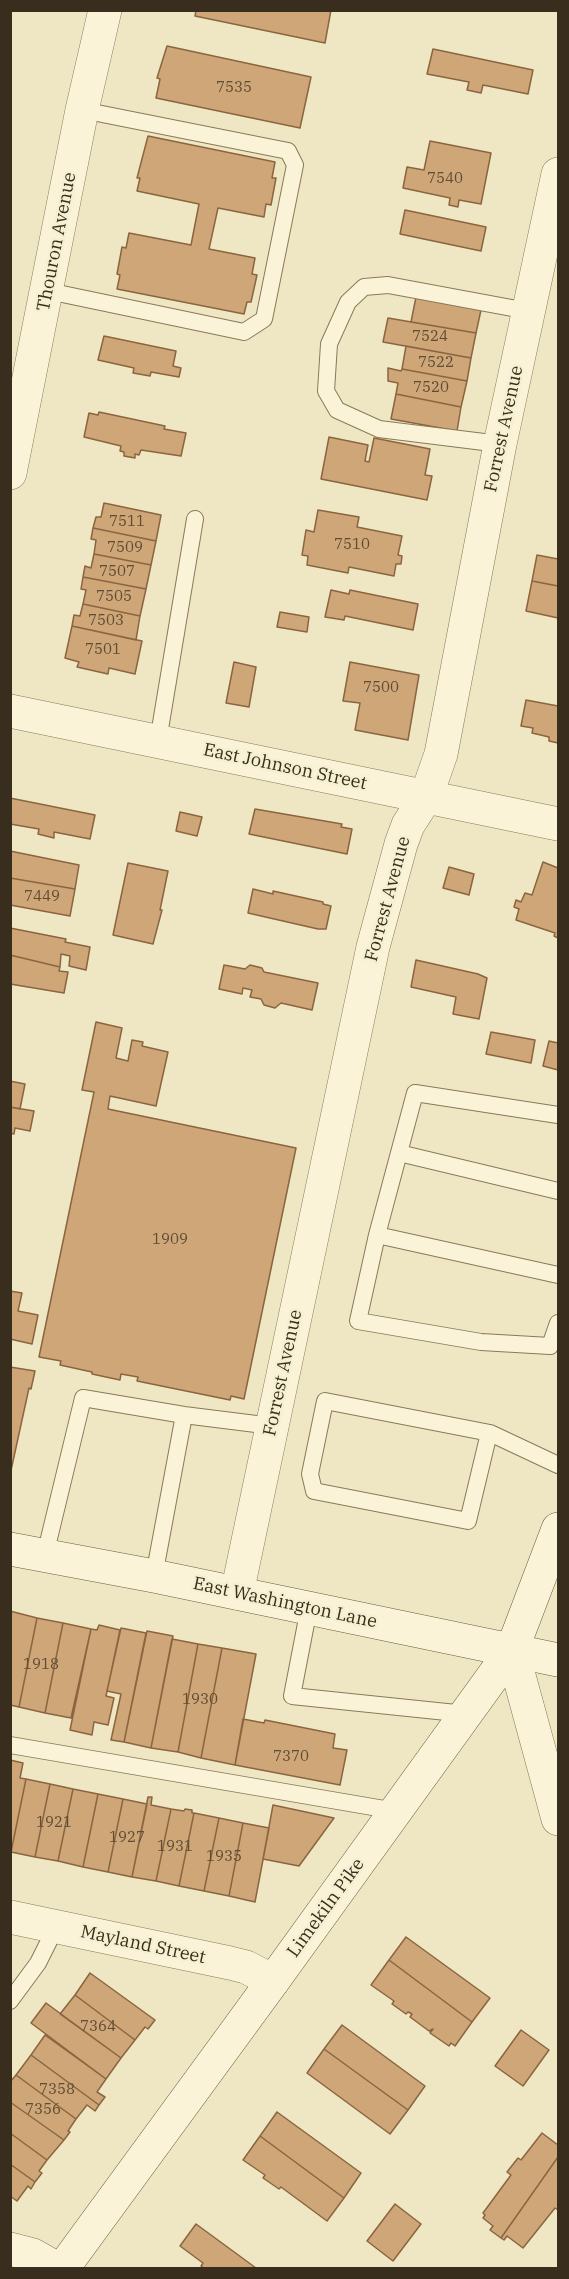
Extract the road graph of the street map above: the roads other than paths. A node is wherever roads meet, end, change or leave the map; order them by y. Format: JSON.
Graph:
{"nodes":[{"id":1,"x":105,"y":10,"type":"edge"},
{"id":2,"x":82,"y":110,"type":"junction"},
{"id":3,"x":558,"y":174,"type":"edge"},
{"id":4,"x":48,"y":291,"type":"junction"},
{"id":5,"x":528,"y":311,"type":"junction"},
{"id":6,"x":500,"y":444,"type":"junction"},
{"id":7,"x":10,"y":473,"type":"edge"},
{"id":8,"x":195,"y":519,"type":"dead end"},
{"id":9,"x":10,"y":711,"type":"edge"},
{"id":10,"x":158,"y":741,"type":"junction"},
{"id":11,"x":426,"y":797,"type":"junction"},
{"id":12,"x":558,"y":824,"type":"edge"},
{"id":13,"x":558,"y":1115,"type":"edge"},
{"id":14,"x":399,"y":1153,"type":"junction"},
{"id":15,"x":558,"y":1191,"type":"edge"},
{"id":16,"x":377,"y":1235,"type":"junction"},
{"id":17,"x":558,"y":1275,"type":"edge"},
{"id":18,"x":558,"y":1323,"type":"edge"},
{"id":19,"x":184,"y":1415,"type":"junction"},
{"id":20,"x":272,"y":1426,"type":"junction"},
{"id":21,"x":489,"y":1433,"type":"junction"},
{"id":22,"x":558,"y":1465,"type":"edge"},
{"id":23,"x":558,"y":1529,"type":"edge"},
{"id":24,"x":10,"y":1549,"type":"edge"},
{"id":25,"x":45,"y":1556,"type":"junction"},
{"id":26,"x":154,"y":1576,"type":"junction"},
{"id":27,"x":237,"y":1593,"type":"junction"},
{"id":28,"x":309,"y":1608,"type":"junction"},
{"id":29,"x":512,"y":1650,"type":"junction"},
{"id":30,"x":558,"y":1660,"type":"edge"},
{"id":31,"x":466,"y":1714,"type":"junction"},
{"id":32,"x":10,"y":1745,"type":"edge"},
{"id":33,"x":396,"y":1810,"type":"junction"},
{"id":34,"x":558,"y":1819,"type":"edge"},
{"id":35,"x":10,"y":1917,"type":"edge"},
{"id":36,"x":56,"y":1927,"type":"junction"},
{"id":37,"x":273,"y":1981,"type":"junction"},
{"id":38,"x":10,"y":2001,"type":"edge"},
{"id":39,"x":10,"y":2249,"type":"edge"},
{"id":40,"x":56,"y":2268,"type":"edge"},
{"id":41,"x":63,"y":2268,"type":"edge"}],
"edges":[{"from":1,"to":2,"type":"street","name":"Thouron Avenue"},
{"from":2,"to":4,"type":"street","name":"Thouron Avenue"},
{"from":2,"to":4,"type":"lane"},
{"from":3,"to":5,"type":"street","name":"Forrest Avenue"},
{"from":4,"to":7,"type":"street","name":"Thouron Avenue"},
{"from":5,"to":6,"type":"street","name":"Forrest Avenue"},
{"from":5,"to":6,"type":"lane"},
{"from":6,"to":11,"type":"street","name":"Forrest Avenue"},
{"from":8,"to":10,"type":"lane"},
{"from":9,"to":10,"type":"street","name":"East Johnson Street"},
{"from":10,"to":11,"type":"street","name":"East Johnson Street"},
{"from":11,"to":12,"type":"street","name":"East Johnson Street"},
{"from":11,"to":20,"type":"street","name":"Forrest Avenue"},
{"from":13,"to":14,"type":"lane"},
{"from":14,"to":15,"type":"lane"},
{"from":14,"to":16,"type":"lane"},
{"from":16,"to":17,"type":"lane"},
{"from":16,"to":18,"type":"lane"},
{"from":19,"to":20,"type":"lane"},
{"from":19,"to":25,"type":"lane"},
{"from":19,"to":26,"type":"lane"},
{"from":20,"to":27,"type":"street","name":"Forrest Avenue"},
{"from":21,"to":21,"type":"lane"},
{"from":21,"to":22,"type":"lane"},
{"from":23,"to":29,"type":"street","name":"Limekiln Pike"},
{"from":24,"to":25,"type":"street","name":"East Washington Lane"},
{"from":25,"to":26,"type":"street","name":"East Washington Lane"},
{"from":26,"to":27,"type":"street","name":"East Washington Lane"},
{"from":27,"to":28,"type":"street","name":"East Washington Lane"},
{"from":28,"to":29,"type":"street","name":"East Washington Lane"},
{"from":28,"to":31,"type":"lane"},
{"from":29,"to":30,"type":"street","name":"East Washington Lane"},
{"from":29,"to":31,"type":"street","name":"Limekiln Pike"},
{"from":29,"to":34,"type":"street"},
{"from":31,"to":33,"type":"street","name":"Limekiln Pike"},
{"from":32,"to":33,"type":"lane"},
{"from":33,"to":37,"type":"street","name":"Limekiln Pike"},
{"from":35,"to":36,"type":"street","name":"Mayland Street"},
{"from":36,"to":37,"type":"street","name":"Mayland Street"},
{"from":36,"to":38,"type":"lane"},
{"from":37,"to":41,"type":"street","name":"Limekiln Pike"},
{"from":39,"to":40,"type":"street"}]}
